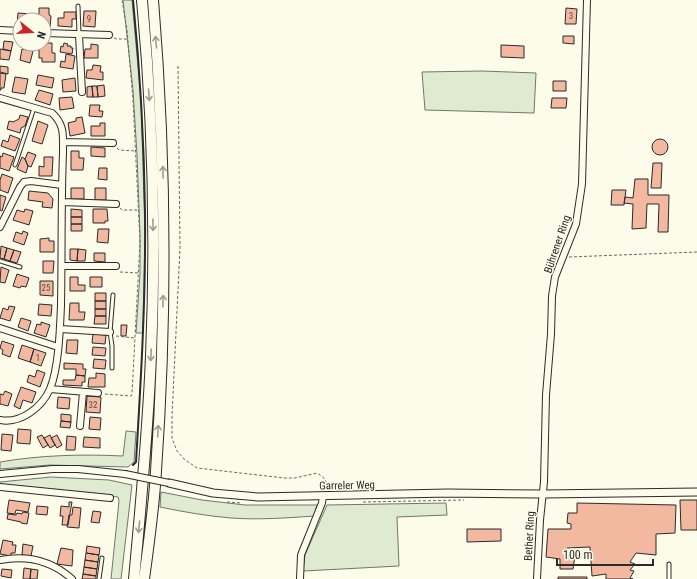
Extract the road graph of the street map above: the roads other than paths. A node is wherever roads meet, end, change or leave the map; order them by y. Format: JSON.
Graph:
{"nodes":[{"id":1,"x":142,"y":0,"type":"edge"},
{"id":2,"x":153,"y":0,"type":"edge"},
{"id":3,"x":588,"y":0,"type":"edge"},
{"id":4,"x":78,"y":6,"type":"dead end"},
{"id":5,"x":0,"y":30,"type":"edge"},
{"id":6,"x":12,"y":31,"type":"edge"},
{"id":7,"x":52,"y":33,"type":"edge"},
{"id":8,"x":78,"y":35,"type":"junction"},
{"id":9,"x":109,"y":35,"type":"road end"},
{"id":10,"x":82,"y":92,"type":"dead end"},
{"id":11,"x":0,"y":98,"type":"edge"},
{"id":12,"x":34,"y":108,"type":"junction"},
{"id":13,"x":63,"y":142,"type":"junction"},
{"id":14,"x":113,"y":143,"type":"road end"},
{"id":15,"x":15,"y":165,"type":"dead end"},
{"id":16,"x":62,"y":185,"type":"junction"},
{"id":17,"x":62,"y":202,"type":"junction"},
{"id":18,"x":116,"y":204,"type":"road end"},
{"id":19,"x":0,"y":227,"type":"edge"},
{"id":20,"x":0,"y":261,"type":"edge"},
{"id":21,"x":62,"y":266,"type":"junction"},
{"id":22,"x":116,"y":266,"type":"road end"},
{"id":23,"x":20,"y":267,"type":"dead end"},
{"id":24,"x":113,"y":294,"type":"dead end"},
{"id":25,"x":0,"y":328,"type":"edge"},
{"id":26,"x":60,"y":329,"type":"junction"},
{"id":27,"x":110,"y":332,"type":"junction"},
{"id":28,"x":58,"y":347,"type":"junction"},
{"id":29,"x":112,"y":368,"type":"dead end"},
{"id":30,"x":50,"y":388,"type":"junction"},
{"id":31,"x":83,"y":392,"type":"junction"},
{"id":32,"x":98,"y":393,"type":"road end"},
{"id":33,"x":0,"y":420,"type":"edge"},
{"id":34,"x":80,"y":426,"type":"dead end"},
{"id":35,"x":0,"y":474,"type":"edge"},
{"id":36,"x":169,"y":483,"type":"joint"},
{"id":37,"x":0,"y":487,"type":"edge"},
{"id":38,"x":697,"y":492,"type":"edge"},
{"id":39,"x":543,"y":494,"type":"junction"},
{"id":40,"x":323,"y":496,"type":"junction"},
{"id":41,"x":110,"y":498,"type":"dead end"},
{"id":42,"x":102,"y":558,"type":"dead end"},
{"id":43,"x":0,"y":560,"type":"edge"},
{"id":44,"x":670,"y":564,"type":"dead end"},
{"id":45,"x":72,"y":579,"type":"edge"},
{"id":46,"x":99,"y":579,"type":"edge"},
{"id":47,"x":134,"y":579,"type":"edge"},
{"id":48,"x":144,"y":579,"type":"edge"},
{"id":49,"x":300,"y":579,"type":"edge"},
{"id":50,"x":537,"y":579,"type":"edge"},
{"id":51,"x":669,"y":579,"type":"edge"}],
"edges":[{"from":1,"to":47,"type":"highway","one_way":true},
{"from":48,"to":2,"type":"highway","one_way":true},
{"from":3,"to":39,"type":"street","name":"Bührener Ring"},
{"from":4,"to":8,"type":"lane"},
{"from":5,"to":6,"type":"street"},
{"from":7,"to":8,"type":"street"},
{"from":8,"to":9,"type":"street"},
{"from":8,"to":10,"type":"street"},
{"from":11,"to":12,"type":"street"},
{"from":12,"to":13,"type":"street"},
{"from":12,"to":15,"type":"lane"},
{"from":13,"to":14,"type":"street"},
{"from":13,"to":16,"type":"street"},
{"from":16,"to":17,"type":"street"},
{"from":16,"to":19,"type":"street"},
{"from":17,"to":18,"type":"street"},
{"from":17,"to":21,"type":"street"},
{"from":20,"to":23,"type":"lane"},
{"from":21,"to":22,"type":"street"},
{"from":21,"to":26,"type":"street"},
{"from":24,"to":27,"type":"lane"},
{"from":25,"to":28,"type":"street"},
{"from":26,"to":27,"type":"street"},
{"from":26,"to":28,"type":"street"},
{"from":27,"to":29,"type":"lane"},
{"from":28,"to":30,"type":"street"},
{"from":30,"to":31,"type":"street"},
{"from":30,"to":33,"type":"street"},
{"from":31,"to":32,"type":"street"},
{"from":31,"to":34,"type":"street"},
{"from":35,"to":36,"type":"street","name":"Garreler Weg","bridge":true},
{"from":36,"to":40,"type":"street","name":"Garreler Weg"},
{"from":37,"to":41,"type":"street"},
{"from":38,"to":39,"type":"street","name":"Garreler Weg"},
{"from":39,"to":40,"type":"street","name":"Garreler Weg"},
{"from":39,"to":50,"type":"street","name":"Bether Ring"},
{"from":40,"to":49,"type":"street"},
{"from":42,"to":46,"type":"lane"},
{"from":43,"to":45,"type":"street"},
{"from":44,"to":51,"type":"lane"}]}
